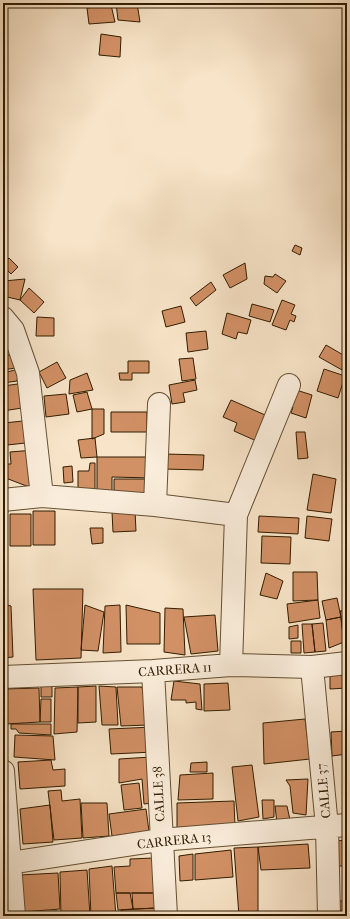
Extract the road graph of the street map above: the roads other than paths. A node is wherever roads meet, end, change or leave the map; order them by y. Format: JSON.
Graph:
{"nodes":[{"id":1,"x":3,"y":318,"type":"edge"},
{"id":2,"x":289,"y":385,"type":"dead end"},
{"id":3,"x":159,"y":404,"type":"dead end"},
{"id":4,"x":42,"y":496,"type":"junction"},
{"id":5,"x":3,"y":500,"type":"edge"},
{"id":6,"x":155,"y":505,"type":"junction"},
{"id":7,"x":236,"y":514,"type":"junction"},
{"id":8,"x":347,"y":663,"type":"edge"},
{"id":9,"x":231,"y":666,"type":"junction"},
{"id":10,"x":312,"y":667,"type":"junction"},
{"id":11,"x":153,"y":671,"type":"junction"},
{"id":12,"x":3,"y":677,"type":"edge"},
{"id":13,"x":3,"y":771,"type":"edge"},
{"id":14,"x":337,"y":826,"type":"edge"},
{"id":15,"x":160,"y":840,"type":"junction"},
{"id":16,"x":7,"y":864,"type":"edge"},
{"id":17,"x":14,"y":916,"type":"edge"},
{"id":18,"x":166,"y":916,"type":"edge"},
{"id":19,"x":329,"y":916,"type":"edge"}],
"edges":[{"from":1,"to":4,"type":"street"},
{"from":2,"to":7,"type":"street"},
{"from":3,"to":6,"type":"street"},
{"from":4,"to":5,"type":"street"},
{"from":4,"to":6,"type":"street"},
{"from":6,"to":7,"type":"street"},
{"from":7,"to":9,"type":"street"},
{"from":8,"to":10,"type":"street","name":"CARRERA 11"},
{"from":9,"to":10,"type":"street","name":"CARRERA 11"},
{"from":9,"to":11,"type":"street","name":"CARRERA 11"},
{"from":10,"to":14,"type":"street","name":"CALLE 37"},
{"from":11,"to":12,"type":"street","name":"CARRERA 11"},
{"from":11,"to":15,"type":"street","name":"CALLE 38"},
{"from":13,"to":16,"type":"street"},
{"from":14,"to":15,"type":"street","name":"CARRERA 13"},
{"from":14,"to":19,"type":"street","name":"CALLE 37"},
{"from":15,"to":16,"type":"street","name":"CARRERA 13"},
{"from":15,"to":18,"type":"street","name":"CALLE 38"},
{"from":16,"to":17,"type":"street"}]}
